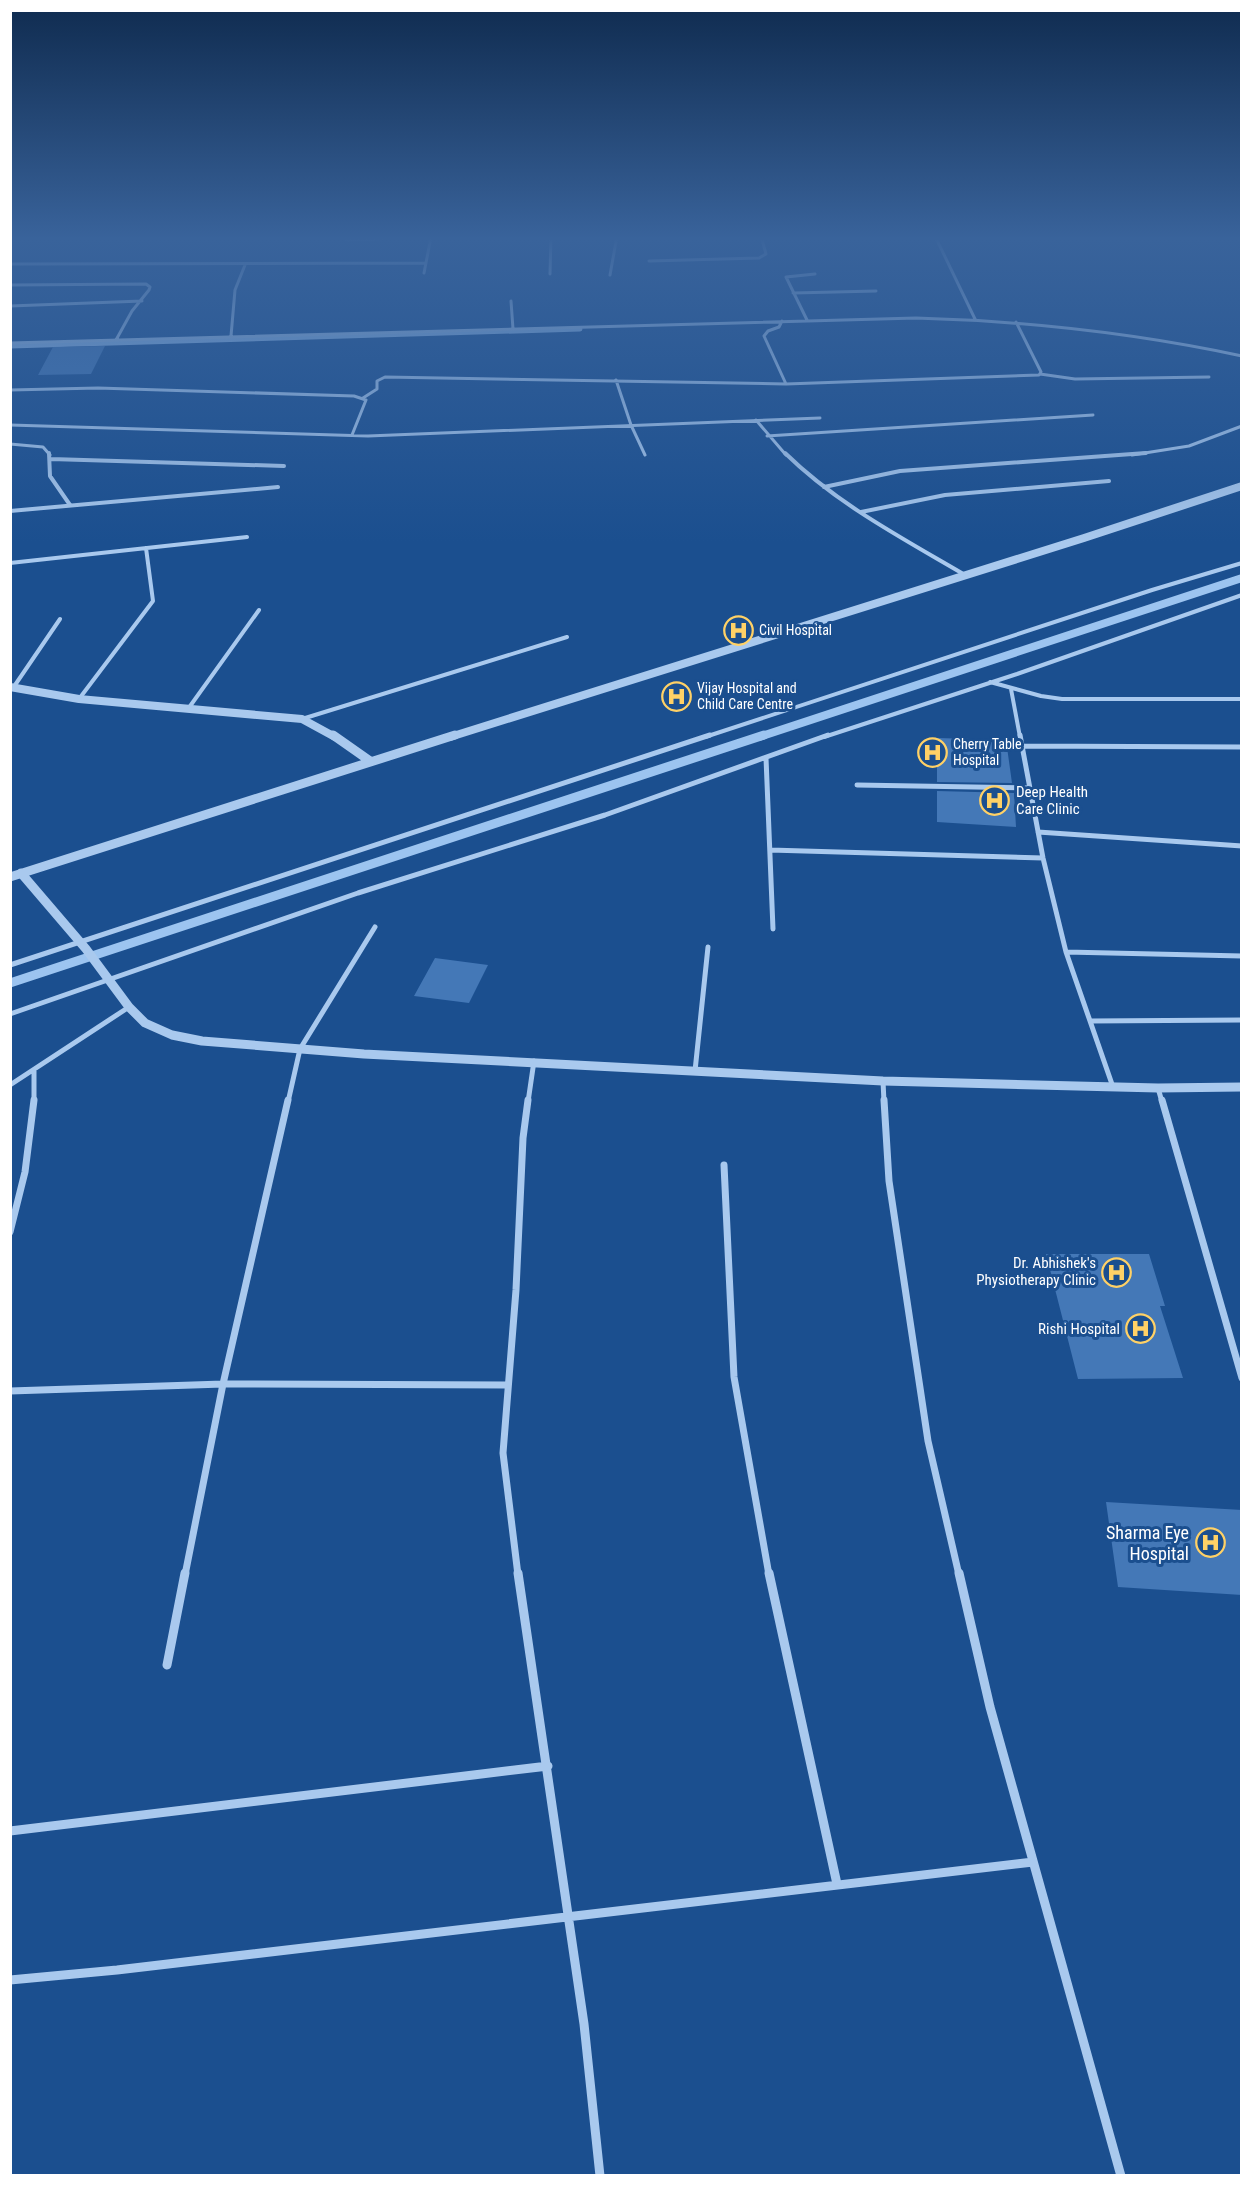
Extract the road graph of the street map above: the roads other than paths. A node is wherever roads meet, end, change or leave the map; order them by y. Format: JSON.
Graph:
{"nodes":[{"id":1,"x":173,"y":338,"type":"edge"},
{"id":2,"x":765,"y":338,"type":"edge"},
{"id":3,"x":1023,"y":338,"type":"edge"},
{"id":4,"x":1143,"y":338,"type":"edge"},
{"id":5,"x":116,"y":340,"type":"joint"},
{"id":6,"x":10,"y":343,"type":"edge"},
{"id":7,"x":1242,"y":356,"type":"edge"},
{"id":8,"x":1040,"y":374,"type":"junction"},
{"id":9,"x":1209,"y":377,"type":"dead end"},
{"id":10,"x":616,"y":380,"type":"junction"},
{"id":11,"x":786,"y":384,"type":"junction"},
{"id":12,"x":10,"y":390,"type":"edge"},
{"id":13,"x":363,"y":398,"type":"junction"},
{"id":14,"x":1094,"y":415,"type":"dead end"},
{"id":15,"x":820,"y":418,"type":"dead end"},
{"id":16,"x":756,"y":420,"type":"junction"},
{"id":17,"x":10,"y":425,"type":"edge"},
{"id":18,"x":631,"y":425,"type":"junction"},
{"id":19,"x":1242,"y":426,"type":"edge"},
{"id":20,"x":352,"y":435,"type":"junction"},
{"id":21,"x":767,"y":436,"type":"junction"},
{"id":22,"x":10,"y":444,"type":"edge"},
{"id":23,"x":645,"y":455,"type":"dead end"},
{"id":24,"x":51,"y":459,"type":"junction"},
{"id":25,"x":284,"y":466,"type":"dead end"},
{"id":26,"x":1109,"y":481,"type":"dead end"},
{"id":27,"x":1242,"y":486,"type":"edge"},
{"id":28,"x":278,"y":487,"type":"dead end"},
{"id":29,"x":824,"y":487,"type":"junction"},
{"id":30,"x":70,"y":505,"type":"junction"},
{"id":31,"x":10,"y":511,"type":"edge"},
{"id":32,"x":861,"y":512,"type":"junction"},
{"id":33,"x":247,"y":537,"type":"dead end"},
{"id":34,"x":146,"y":548,"type":"junction"},
{"id":35,"x":1242,"y":562,"type":"edge"},
{"id":36,"x":10,"y":563,"type":"edge"},
{"id":37,"x":965,"y":575,"type":"junction"},
{"id":38,"x":1242,"y":595,"type":"edge"},
{"id":39,"x":259,"y":610,"type":"dead end"},
{"id":40,"x":60,"y":619,"type":"dead end"},
{"id":41,"x":567,"y":637,"type":"dead end"},
{"id":42,"x":990,"y":682,"type":"junction"},
{"id":43,"x":12,"y":688,"type":"edge"},
{"id":44,"x":1011,"y":689,"type":"junction"},
{"id":45,"x":79,"y":699,"type":"junction"},
{"id":46,"x":1242,"y":699,"type":"edge"},
{"id":47,"x":188,"y":709,"type":"junction"},
{"id":48,"x":302,"y":719,"type":"junction"},
{"id":49,"x":1022,"y":746,"type":"junction"},
{"id":50,"x":1242,"y":747,"type":"edge"},
{"id":51,"x":766,"y":758,"type":"junction"},
{"id":52,"x":370,"y":761,"type":"junction"},
{"id":53,"x":857,"y":785,"type":"dead end"},
{"id":54,"x":1030,"y":788,"type":"junction"},
{"id":55,"x":1038,"y":832,"type":"junction"},
{"id":56,"x":1242,"y":846,"type":"edge"},
{"id":57,"x":770,"y":850,"type":"junction"},
{"id":58,"x":1043,"y":858,"type":"junction"},
{"id":59,"x":21,"y":873,"type":"junction"},
{"id":60,"x":10,"y":877,"type":"edge"},
{"id":61,"x":375,"y":927,"type":"dead end"},
{"id":62,"x":773,"y":929,"type":"dead end"},
{"id":63,"x":82,"y":945,"type":"junction"},
{"id":64,"x":708,"y":947,"type":"dead end"},
{"id":65,"x":1066,"y":952,"type":"junction"},
{"id":66,"x":1242,"y":956,"type":"edge"},
{"id":67,"x":10,"y":965,"type":"edge"},
{"id":68,"x":111,"y":980,"type":"junction"},
{"id":69,"x":129,"y":1007,"type":"junction"},
{"id":70,"x":10,"y":1014,"type":"edge"},
{"id":71,"x":1242,"y":1020,"type":"edge"},
{"id":72,"x":1090,"y":1021,"type":"junction"},
{"id":73,"x":300,"y":1049,"type":"junction"},
{"id":74,"x":534,"y":1062,"type":"junction"},
{"id":75,"x":34,"y":1070,"type":"junction"},
{"id":76,"x":694,"y":1071,"type":"junction"},
{"id":77,"x":884,"y":1081,"type":"junction"},
{"id":78,"x":10,"y":1085,"type":"edge"},
{"id":79,"x":1113,"y":1087,"type":"junction"},
{"id":80,"x":1242,"y":1087,"type":"edge"},
{"id":81,"x":1158,"y":1088,"type":"junction"},
{"id":82,"x":724,"y":1166,"type":"dead end"},
{"id":83,"x":10,"y":1232,"type":"edge"},
{"id":84,"x":1242,"y":1378,"type":"edge"},
{"id":85,"x":223,"y":1384,"type":"junction"},
{"id":86,"x":508,"y":1385,"type":"junction"},
{"id":87,"x":10,"y":1391,"type":"edge"},
{"id":88,"x":167,"y":1665,"type":"dead end"},
{"id":89,"x":548,"y":1766,"type":"junction"},
{"id":90,"x":10,"y":1831,"type":"edge"},
{"id":91,"x":1034,"y":1862,"type":"junction"},
{"id":92,"x":837,"y":1884,"type":"junction"},
{"id":93,"x":569,"y":1915,"type":"junction"},
{"id":94,"x":10,"y":1980,"type":"edge"},
{"id":95,"x":600,"y":2175,"type":"edge"},
{"id":96,"x":1121,"y":2175,"type":"edge"}],
"edges":[{"from":1,"to":5,"type":"street"},
{"from":2,"to":11,"type":"street"},
{"from":3,"to":8,"type":"street"},
{"from":4,"to":7,"type":"street"},
{"from":5,"to":6,"type":"street"},
{"from":8,"to":9,"type":"street"},
{"from":8,"to":11,"type":"street"},
{"from":10,"to":11,"type":"street"},
{"from":10,"to":13,"type":"street"},
{"from":10,"to":18,"type":"street"},
{"from":12,"to":13,"type":"street"},
{"from":13,"to":20,"type":"street"},
{"from":14,"to":21,"type":"street"},
{"from":15,"to":16,"type":"street"},
{"from":16,"to":18,"type":"street"},
{"from":16,"to":21,"type":"street"},
{"from":17,"to":20,"type":"street"},
{"from":18,"to":20,"type":"street"},
{"from":18,"to":23,"type":"street"},
{"from":19,"to":29,"type":"street"},
{"from":21,"to":29,"type":"street"},
{"from":22,"to":24,"type":"street"},
{"from":24,"to":25,"type":"street"},
{"from":24,"to":30,"type":"street"},
{"from":26,"to":32,"type":"street"},
{"from":27,"to":37,"type":"street"},
{"from":28,"to":30,"type":"street"},
{"from":29,"to":32,"type":"street"},
{"from":30,"to":31,"type":"street"},
{"from":32,"to":37,"type":"street"},
{"from":33,"to":34,"type":"street"},
{"from":34,"to":36,"type":"street"},
{"from":34,"to":45,"type":"street"},
{"from":35,"to":63,"type":"street"},
{"from":37,"to":52,"type":"street"},
{"from":38,"to":42,"type":"street"},
{"from":39,"to":47,"type":"street"},
{"from":40,"to":43,"type":"street"},
{"from":41,"to":48,"type":"street"},
{"from":42,"to":44,"type":"street"},
{"from":42,"to":51,"type":"street"},
{"from":43,"to":45,"type":"street"},
{"from":44,"to":46,"type":"street"},
{"from":44,"to":49,"type":"street"},
{"from":45,"to":47,"type":"street"},
{"from":47,"to":48,"type":"street"},
{"from":48,"to":52,"type":"street"},
{"from":49,"to":50,"type":"street"},
{"from":49,"to":54,"type":"street"},
{"from":51,"to":57,"type":"street"},
{"from":51,"to":68,"type":"street"},
{"from":52,"to":59,"type":"street"},
{"from":53,"to":54,"type":"street"},
{"from":54,"to":55,"type":"street"},
{"from":55,"to":56,"type":"street"},
{"from":55,"to":58,"type":"street"},
{"from":57,"to":58,"type":"street"},
{"from":57,"to":62,"type":"street"},
{"from":58,"to":65,"type":"street"},
{"from":59,"to":60,"type":"street"},
{"from":59,"to":63,"type":"street"},
{"from":61,"to":73,"type":"street"},
{"from":63,"to":67,"type":"street"},
{"from":63,"to":68,"type":"street"},
{"from":64,"to":76,"type":"street"},
{"from":65,"to":66,"type":"street"},
{"from":65,"to":72,"type":"street"},
{"from":68,"to":69,"type":"street"},
{"from":68,"to":70,"type":"street"},
{"from":69,"to":73,"type":"street"},
{"from":69,"to":75,"type":"street"},
{"from":71,"to":72,"type":"street"},
{"from":72,"to":79,"type":"street"},
{"from":73,"to":74,"type":"street"},
{"from":73,"to":85,"type":"street"},
{"from":74,"to":76,"type":"street"},
{"from":74,"to":86,"type":"street"},
{"from":75,"to":78,"type":"street"},
{"from":75,"to":83,"type":"street"},
{"from":76,"to":77,"type":"street"},
{"from":77,"to":79,"type":"street"},
{"from":77,"to":91,"type":"street"},
{"from":79,"to":81,"type":"street"},
{"from":80,"to":81,"type":"street"},
{"from":81,"to":84,"type":"street"},
{"from":82,"to":92,"type":"street"},
{"from":85,"to":86,"type":"street"},
{"from":85,"to":87,"type":"street"},
{"from":85,"to":88,"type":"street"},
{"from":86,"to":89,"type":"street"},
{"from":89,"to":90,"type":"street"},
{"from":89,"to":93,"type":"street"},
{"from":91,"to":92,"type":"street"},
{"from":91,"to":96,"type":"street"},
{"from":92,"to":93,"type":"street"},
{"from":93,"to":94,"type":"street"},
{"from":93,"to":95,"type":"street"}]}
